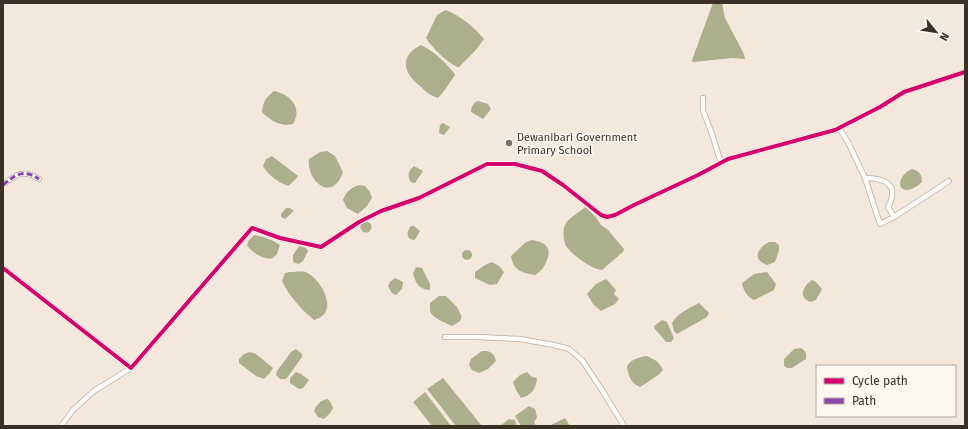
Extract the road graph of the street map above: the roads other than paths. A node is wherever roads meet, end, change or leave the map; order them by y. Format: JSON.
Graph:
{"nodes":[{"id":1,"x":965,"y":72,"type":"edge"},
{"id":2,"x":703,"y":98,"type":"dead end"},
{"id":3,"x":839,"y":128,"type":"junction"},
{"id":4,"x":721,"y":163,"type":"junction"},
{"id":5,"x":865,"y":178,"type":"junction"},
{"id":6,"x":39,"y":179,"type":"dead end"},
{"id":7,"x":949,"y":181,"type":"dead end"},
{"id":8,"x":3,"y":184,"type":"edge"},
{"id":9,"x":894,"y":217,"type":"junction"},
{"id":10,"x":3,"y":268,"type":"edge"},
{"id":11,"x":445,"y":337,"type":"dead end"},
{"id":12,"x":131,"y":368,"type":"junction"},
{"id":13,"x":61,"y":426,"type":"edge"},
{"id":14,"x":624,"y":426,"type":"edge"}],
"edges":[{"from":1,"to":3,"type":"street"},
{"from":2,"to":4,"type":"street"},
{"from":3,"to":4,"type":"street"},
{"from":3,"to":5,"type":"street"},
{"from":4,"to":12,"type":"street"},
{"from":5,"to":9,"type":"street"},
{"from":5,"to":9,"type":"street"},
{"from":6,"to":8,"type":"street"},
{"from":7,"to":9,"type":"street"},
{"from":10,"to":12,"type":"street"},
{"from":11,"to":14,"type":"street"},
{"from":12,"to":13,"type":"street"}]}
